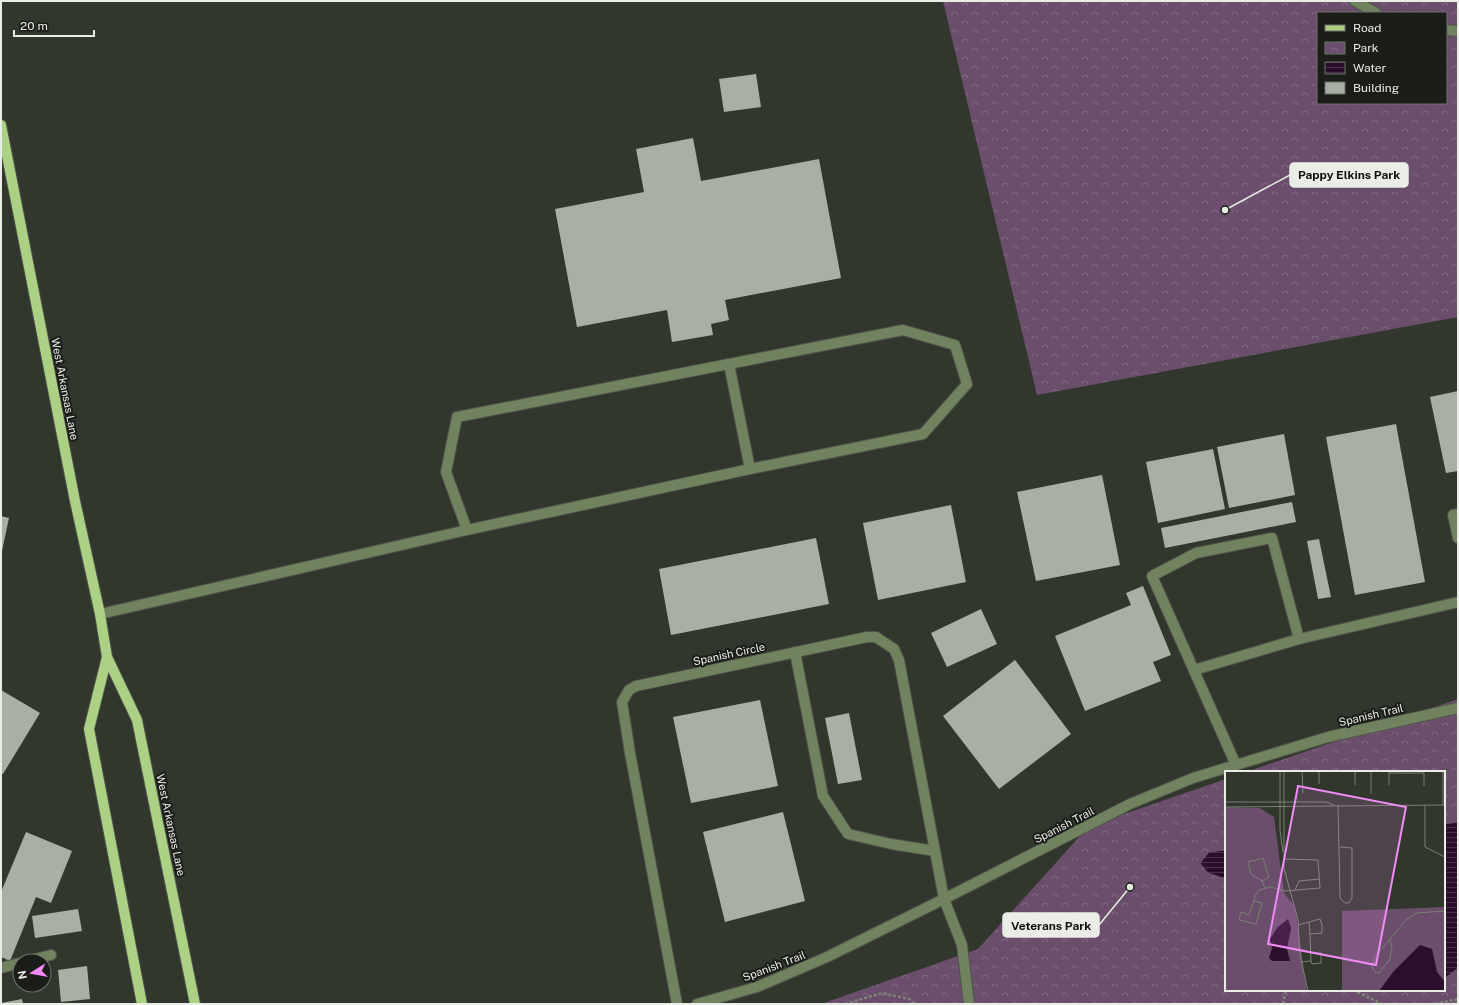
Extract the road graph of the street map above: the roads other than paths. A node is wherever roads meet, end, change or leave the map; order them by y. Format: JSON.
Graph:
{"nodes":[{"id":1,"x":1355,"y":1,"type":"edge"},
{"id":2,"x":1374,"y":12,"type":"edge"},
{"id":3,"x":1447,"y":30,"type":"edge"},
{"id":4,"x":1458,"y":31,"type":"edge"},
{"id":5,"x":1,"y":125,"type":"edge"},
{"id":6,"x":729,"y":364,"type":"junction"},
{"id":7,"x":750,"y":469,"type":"junction"},
{"id":8,"x":1458,"y":514,"type":"edge"},
{"id":9,"x":467,"y":530,"type":"junction"},
{"id":10,"x":1458,"y":538,"type":"edge"},
{"id":11,"x":1458,"y":602,"type":"edge"},
{"id":12,"x":100,"y":614,"type":"junction"},
{"id":13,"x":1299,"y":639,"type":"junction"},
{"id":14,"x":795,"y":652,"type":"junction"},
{"id":15,"x":107,"y":657,"type":"junction"},
{"id":16,"x":1194,"y":670,"type":"junction"},
{"id":17,"x":1458,"y":708,"type":"edge"},
{"id":18,"x":1236,"y":765,"type":"junction"},
{"id":19,"x":935,"y":851,"type":"junction"},
{"id":20,"x":944,"y":899,"type":"junction"},
{"id":21,"x":12,"y":965,"type":"edge"},
{"id":22,"x":1,"y":968,"type":"edge"},
{"id":23,"x":142,"y":1004,"type":"edge"},
{"id":24,"x":195,"y":1004,"type":"edge"},
{"id":25,"x":677,"y":1004,"type":"edge"},
{"id":26,"x":697,"y":1004,"type":"edge"},
{"id":27,"x":969,"y":1004,"type":"edge"}],
"edges":[{"from":1,"to":2,"type":"street"},
{"from":3,"to":4,"type":"street"},
{"from":5,"to":12,"type":"main road","name":"West Arkansas Lane"},
{"from":6,"to":7,"type":"street"},
{"from":6,"to":7,"type":"street"},
{"from":6,"to":9,"type":"street"},
{"from":7,"to":9,"type":"street"},
{"from":8,"to":10,"type":"street"},
{"from":9,"to":12,"type":"street"},
{"from":11,"to":13,"type":"street"},
{"from":12,"to":15,"type":"main road","name":"West Arkansas Lane"},
{"from":13,"to":16,"type":"street"},
{"from":13,"to":16,"type":"street"},
{"from":14,"to":19,"type":"street"},
{"from":14,"to":19,"type":"street","name":"Spanish Circle"},
{"from":14,"to":25,"type":"street","name":"Spanish Circle"},
{"from":15,"to":23,"type":"main road","name":"West Arkansas Lane"},
{"from":15,"to":24,"type":"main road","name":"West Arkansas Lane"},
{"from":16,"to":18,"type":"street"},
{"from":17,"to":18,"type":"street","name":"Spanish Trail"},
{"from":18,"to":20,"type":"street","name":"Spanish Trail"},
{"from":19,"to":20,"type":"street","name":"Spanish Circle"},
{"from":20,"to":26,"type":"street","name":"Spanish Trail"},
{"from":20,"to":27,"type":"street","name":"Spanish Circle"},
{"from":21,"to":22,"type":"street"}]}
